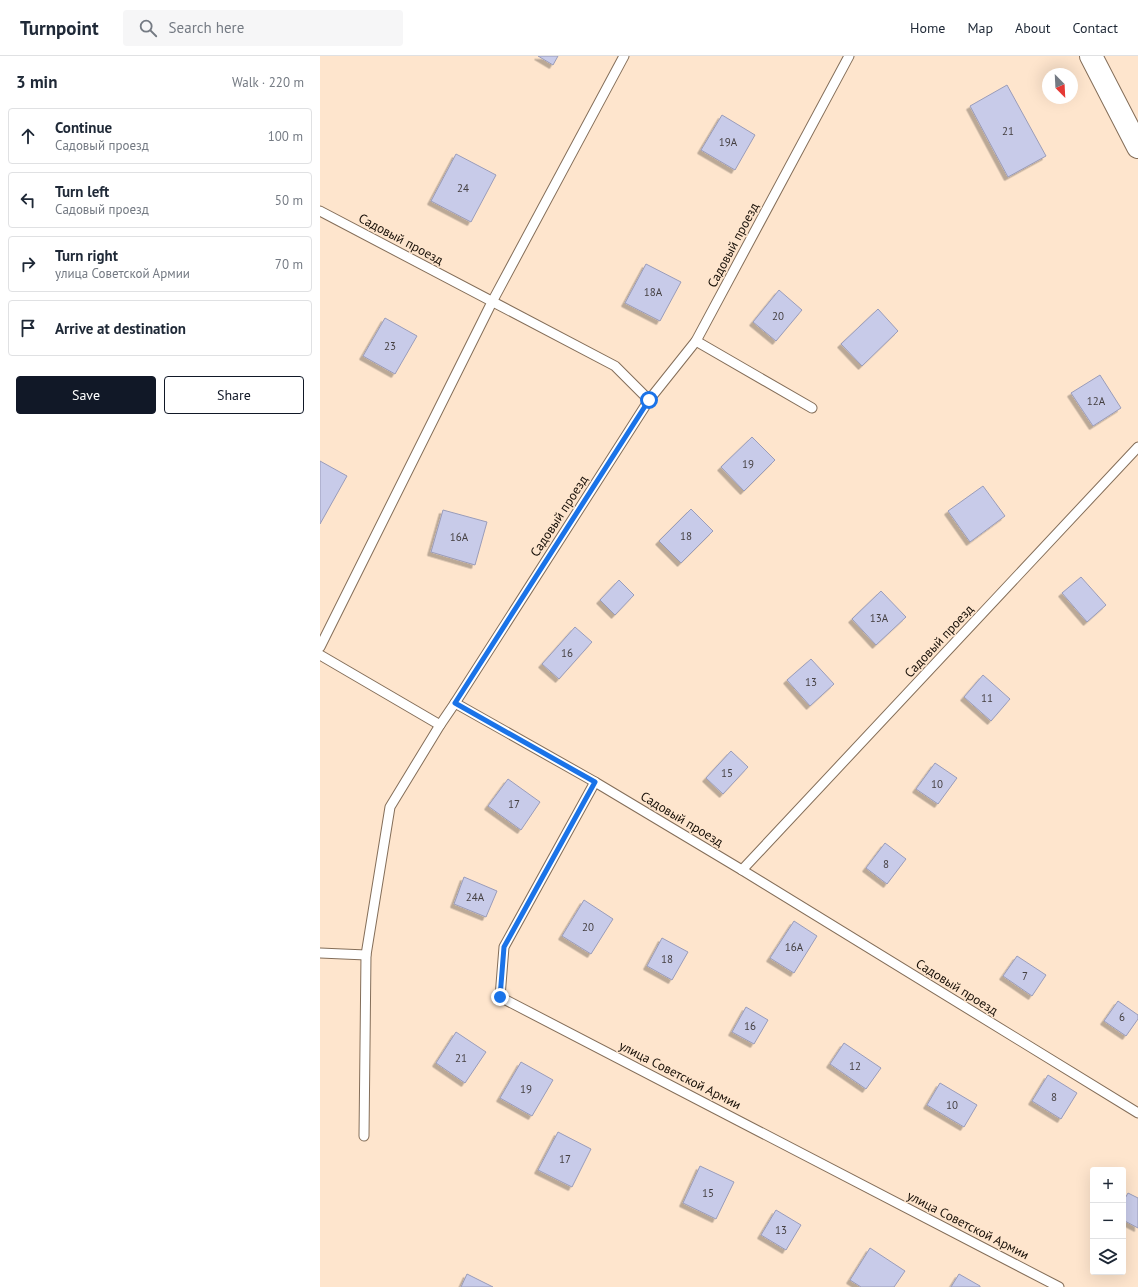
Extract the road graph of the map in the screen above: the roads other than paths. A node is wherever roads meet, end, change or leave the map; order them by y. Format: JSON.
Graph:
{"nodes":[{"id":1,"x":624,"y":56,"type":"edge"},
{"id":2,"x":850,"y":56,"type":"edge"},
{"id":3,"x":1091,"y":56,"type":"edge"},
{"id":4,"x":1138,"y":147,"type":"edge"},
{"id":5,"x":320,"y":211,"type":"edge"},
{"id":6,"x":492,"y":302,"type":"junction"},
{"id":7,"x":696,"y":341,"type":"junction"},
{"id":8,"x":649,"y":400,"type":"junction"},
{"id":9,"x":812,"y":408,"type":"dead end"},
{"id":10,"x":1138,"y":447,"type":"edge"},
{"id":11,"x":320,"y":647,"type":"edge"},
{"id":12,"x":320,"y":655,"type":"edge"},
{"id":13,"x":455,"y":703,"type":"junction"},
{"id":14,"x":440,"y":725,"type":"junction"},
{"id":15,"x":595,"y":782,"type":"junction"},
{"id":16,"x":742,"y":870,"type":"junction"},
{"id":17,"x":320,"y":953,"type":"edge"},
{"id":18,"x":366,"y":955,"type":"junction"},
{"id":19,"x":1138,"y":1113,"type":"edge"},
{"id":20,"x":364,"y":1136,"type":"dead end"},
{"id":21,"x":1059,"y":1287,"type":"edge"}],
"edges":[{"from":1,"to":6,"type":"lane"},
{"from":2,"to":7,"type":"lane","name":"Садовый проезд"},
{"from":3,"to":4,"type":"street"},
{"from":5,"to":6,"type":"lane","name":"Садовый проезд"},
{"from":6,"to":8,"type":"lane","name":"Садовый проезд"},
{"from":6,"to":11,"type":"lane"},
{"from":7,"to":8,"type":"lane","name":"Садовый проезд"},
{"from":7,"to":9,"type":"lane"},
{"from":8,"to":13,"type":"lane","name":"Садовый проезд"},
{"from":10,"to":16,"type":"lane","name":"Садовый проезд"},
{"from":12,"to":14,"type":"lane"},
{"from":13,"to":14,"type":"lane"},
{"from":13,"to":15,"type":"lane","name":"Садовый проезд"},
{"from":14,"to":18,"type":"lane"},
{"from":15,"to":16,"type":"lane","name":"Садовый проезд"},
{"from":15,"to":21,"type":"lane","name":"улица Советской Армии"},
{"from":16,"to":19,"type":"lane","name":"Садовый проезд"},
{"from":17,"to":18,"type":"lane"},
{"from":18,"to":20,"type":"lane"}]}
